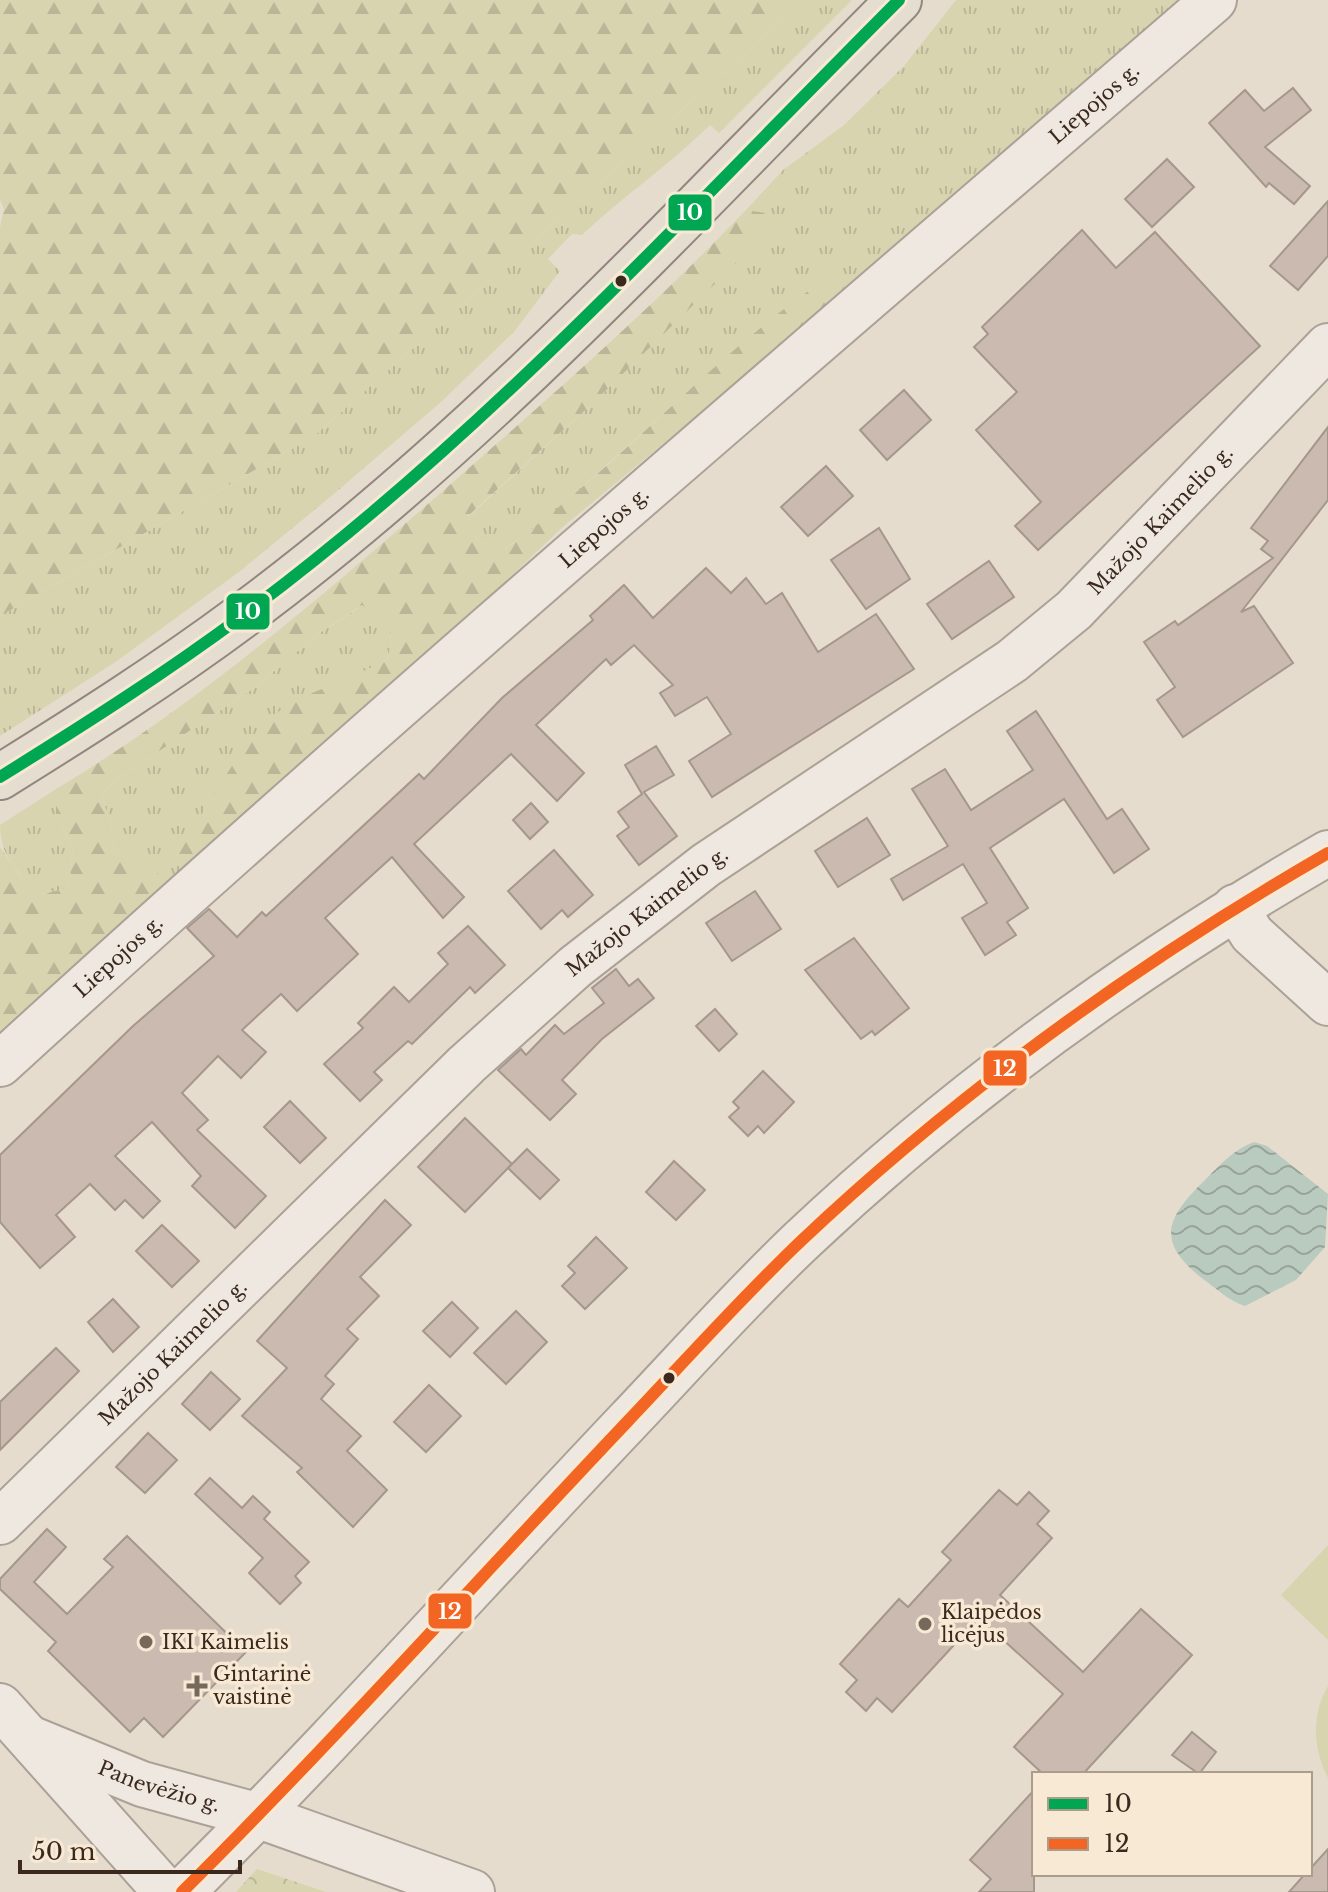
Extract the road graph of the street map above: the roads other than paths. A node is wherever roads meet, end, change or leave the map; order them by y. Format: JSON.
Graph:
{"nodes":[{"id":1,"x":899,"y":0,"type":"edge"},
{"id":2,"x":1214,"y":0,"type":"edge"},
{"id":3,"x":1328,"y":346,"type":"edge"},
{"id":4,"x":0,"y":777,"type":"edge"},
{"id":5,"x":1328,"y":853,"type":"edge"},
{"id":6,"x":1235,"y":907,"type":"junction"},
{"id":7,"x":1328,"y":1003,"type":"edge"},
{"id":8,"x":0,"y":1064,"type":"edge"},
{"id":9,"x":0,"y":1522,"type":"edge"},
{"id":10,"x":0,"y":1706,"type":"edge"},
{"id":11,"x":32,"y":1739,"type":"junction"},
{"id":12,"x":259,"y":1816,"type":"junction"},
{"id":13,"x":166,"y":1892,"type":"edge"},
{"id":14,"x":182,"y":1892,"type":"edge"},
{"id":15,"x":472,"y":1892,"type":"edge"}],
"edges":[{"from":1,"to":4,"type":"main road"},
{"from":2,"to":8,"type":"street","name":"Liepojos g."},
{"from":3,"to":9,"type":"street","name":"Mažojo Kaimelio g."},
{"from":5,"to":6,"type":"street"},
{"from":6,"to":7,"type":"street"},
{"from":6,"to":12,"type":"street"},
{"from":10,"to":11,"type":"street","name":"Panevėžio g."},
{"from":11,"to":12,"type":"street","name":"Panevėžio g."},
{"from":11,"to":13,"type":"street","name":"Panevėžio g."},
{"from":12,"to":14,"type":"street"},
{"from":12,"to":15,"type":"street","name":"Panevėžio g."}]}
